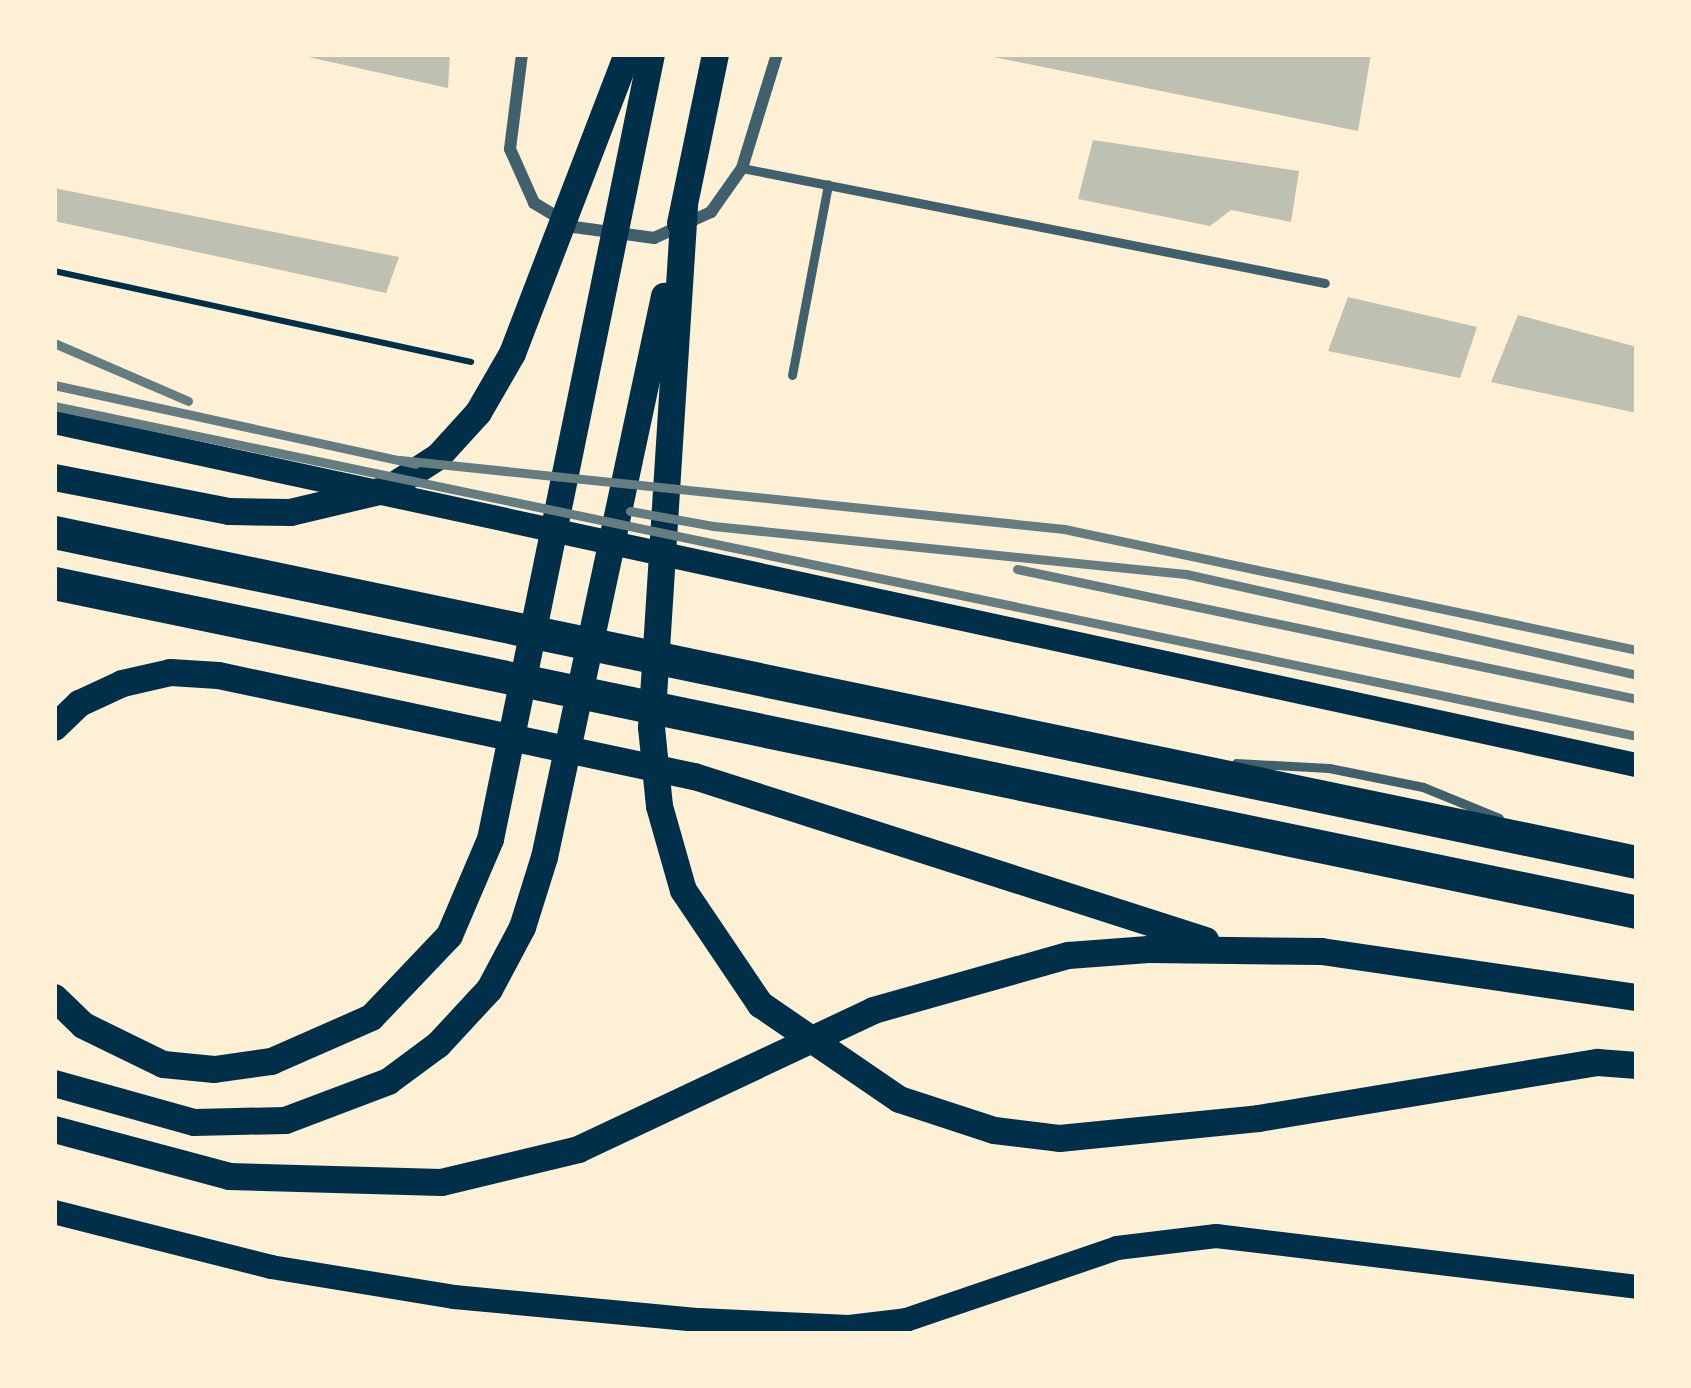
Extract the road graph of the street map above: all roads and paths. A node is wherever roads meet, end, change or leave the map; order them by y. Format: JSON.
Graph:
{"nodes":[{"id":1,"x":521,"y":54,"type":"edge"},
{"id":2,"x":627,"y":54,"type":"edge"},
{"id":3,"x":651,"y":54,"type":"edge"},
{"id":4,"x":715,"y":54,"type":"edge"},
{"id":5,"x":777,"y":54,"type":"edge"},
{"id":6,"x":742,"y":168,"type":"junction"},
{"id":7,"x":828,"y":184,"type":"junction"},
{"id":8,"x":683,"y":206,"type":"junction"},
{"id":9,"x":54,"y":271,"type":"edge"},
{"id":10,"x":1325,"y":283,"type":"dead end"},
{"id":11,"x":471,"y":362,"type":"dead end"},
{"id":12,"x":792,"y":375,"type":"dead end"},
{"id":13,"x":54,"y":422,"type":"edge"},
{"id":14,"x":54,"y":477,"type":"edge"},
{"id":15,"x":54,"y":532,"type":"edge"},
{"id":16,"x":54,"y":583,"type":"edge"},
{"id":17,"x":54,"y":727,"type":"edge"},
{"id":18,"x":1637,"y":765,"type":"edge"},
{"id":19,"x":1637,"y":862,"type":"edge"},
{"id":20,"x":1637,"y":912,"type":"edge"},
{"id":21,"x":1232,"y":948,"type":"junction"},
{"id":22,"x":54,"y":997,"type":"edge"},
{"id":23,"x":1637,"y":997,"type":"edge"},
{"id":24,"x":1637,"y":1065,"type":"edge"},
{"id":25,"x":54,"y":1083,"type":"edge"},
{"id":26,"x":54,"y":1129,"type":"edge"},
{"id":27,"x":54,"y":1212,"type":"edge"},
{"id":28,"x":1637,"y":1287,"type":"edge"},
{"id":29,"x":853,"y":1332,"type":"edge"}],
"edges":[{"from":1,"to":6,"type":"street"},
{"from":2,"to":14,"type":"main road"},
{"from":3,"to":22,"type":"main road"},
{"from":4,"to":8,"type":"main road"},
{"from":5,"to":6,"type":"street"},
{"from":6,"to":7,"type":"lane"},
{"from":7,"to":10,"type":"lane"},
{"from":7,"to":12,"type":"lane"},
{"from":8,"to":24,"type":"main road"},
{"from":8,"to":25,"type":"main road"},
{"from":9,"to":11,"type":"path"},
{"from":13,"to":18,"type":"main road"},
{"from":15,"to":19,"type":"highway"},
{"from":16,"to":20,"type":"highway"},
{"from":17,"to":21,"type":"main road"},
{"from":21,"to":23,"type":"main road"},
{"from":21,"to":26,"type":"main road"},
{"from":27,"to":29,"type":"main road"},
{"from":28,"to":29,"type":"main road"}]}
